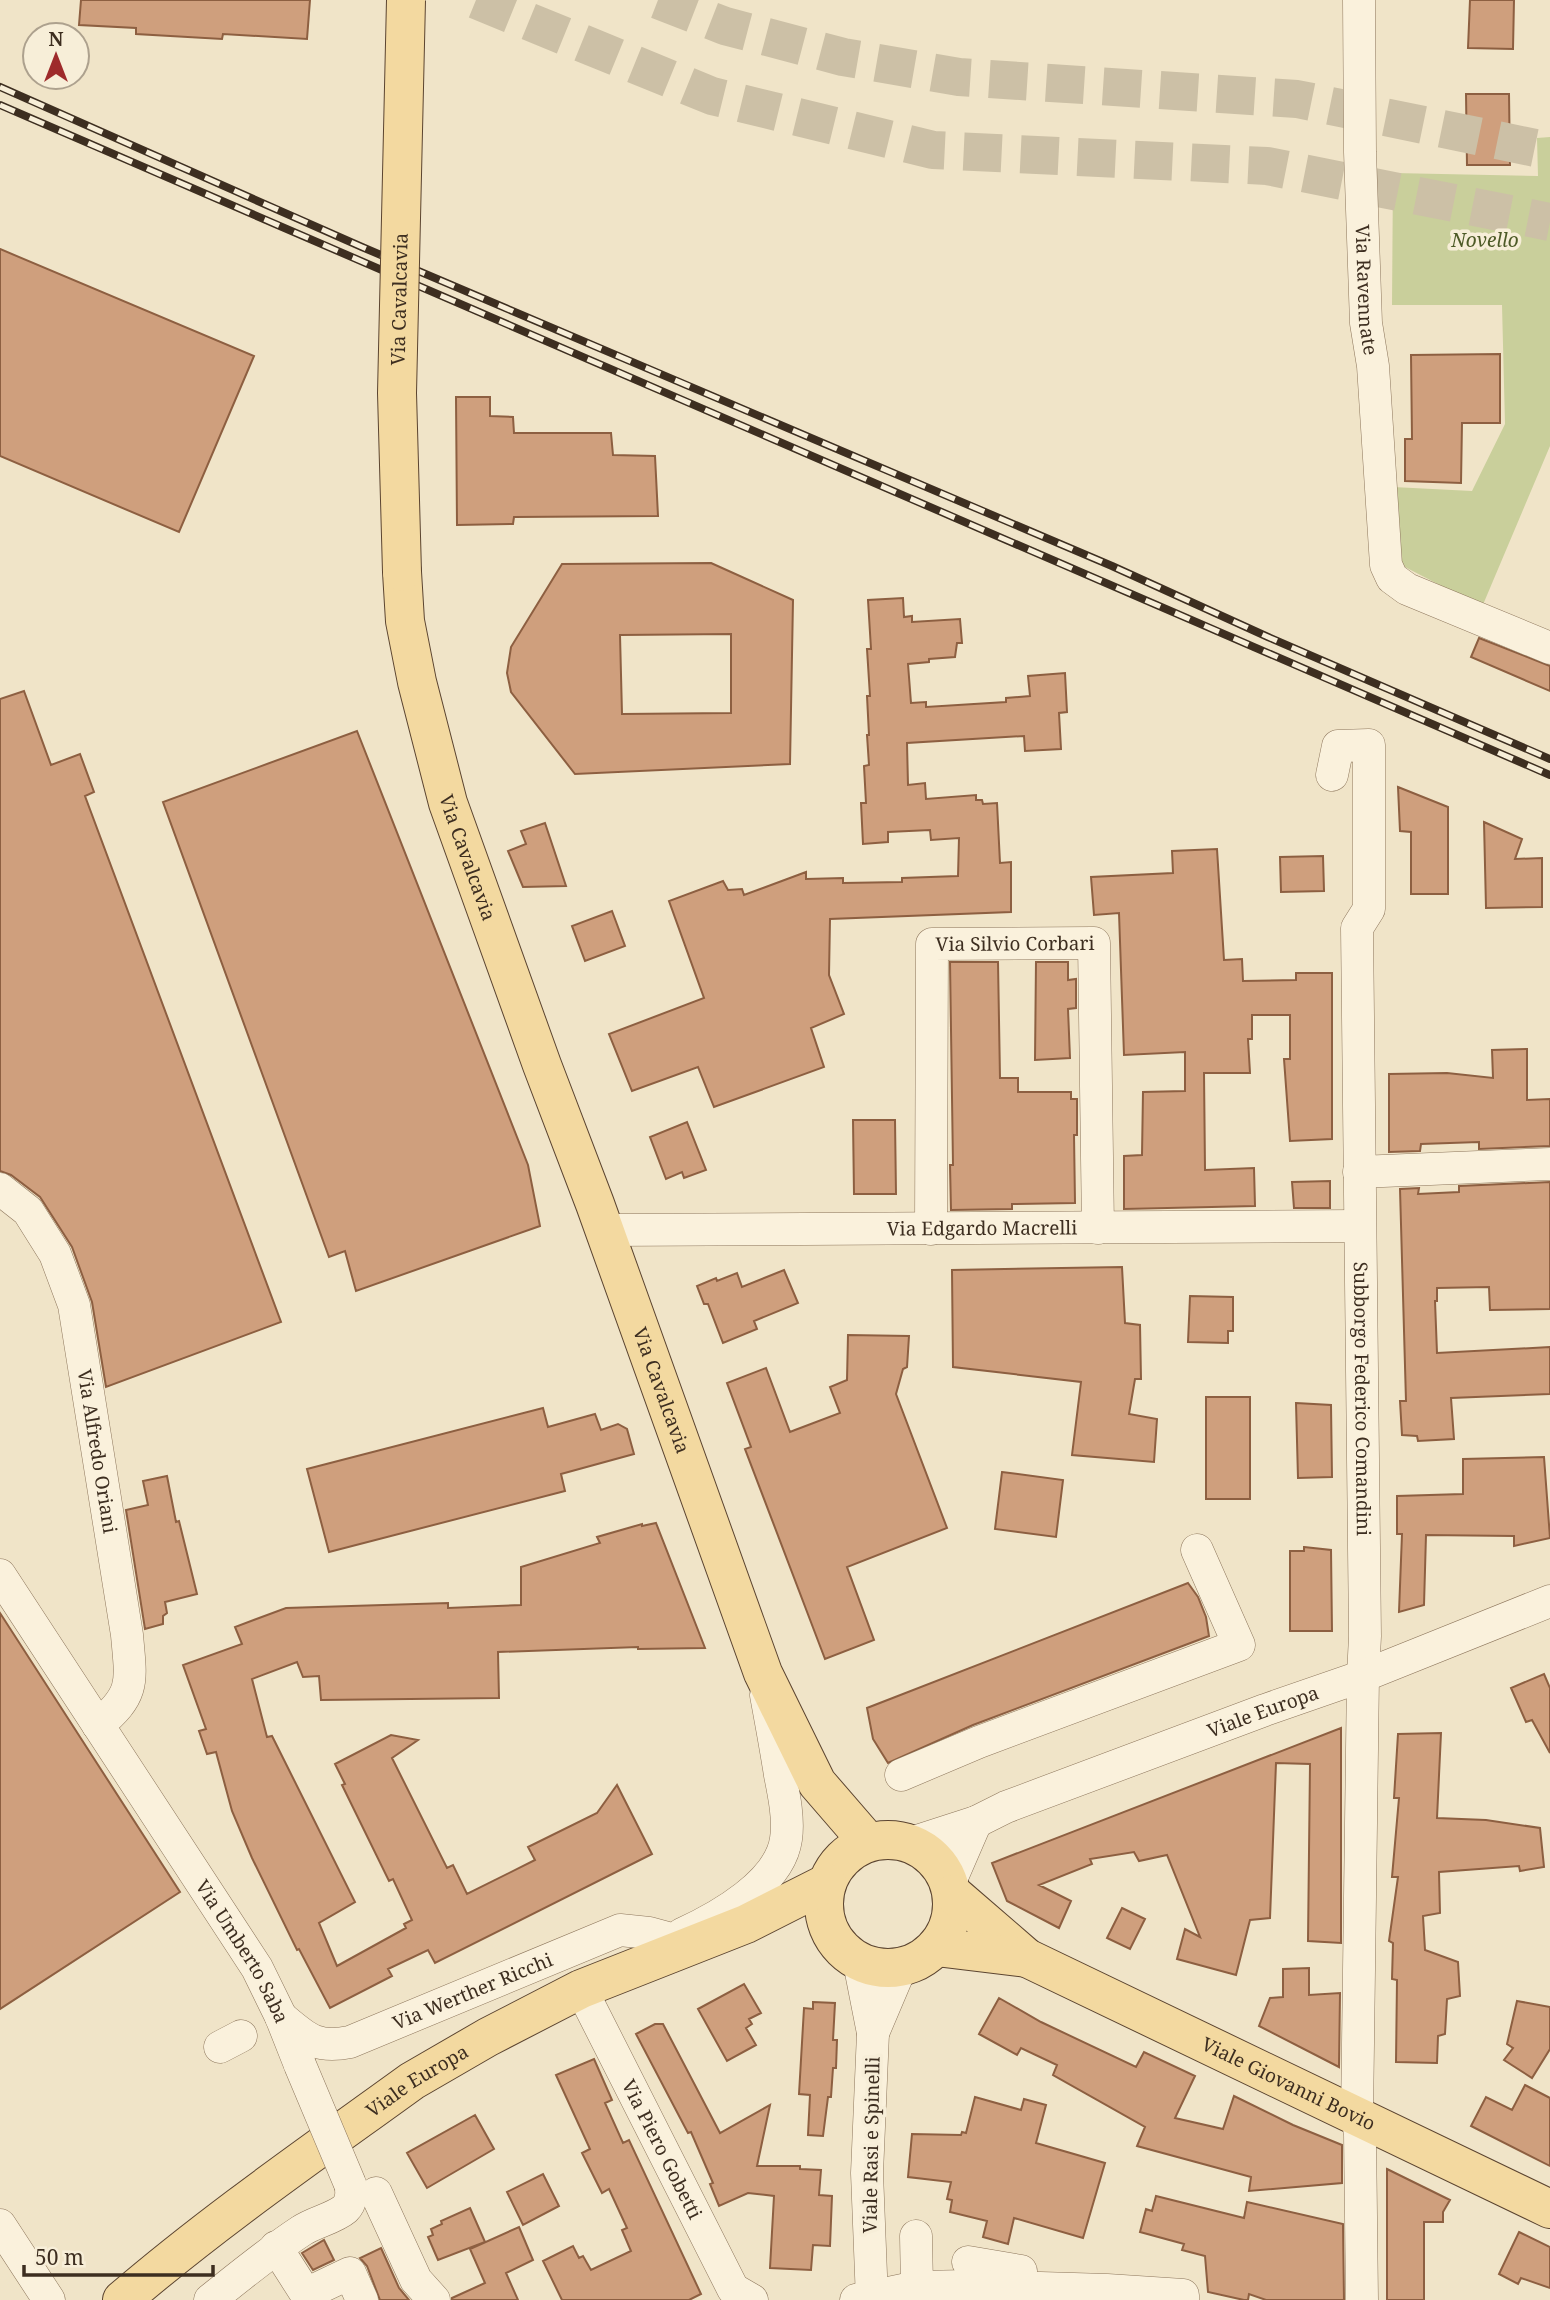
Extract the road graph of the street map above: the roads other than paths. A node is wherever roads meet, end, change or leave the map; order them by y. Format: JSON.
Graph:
{"nodes":[{"id":1,"x":406,"y":0,"type":"edge"},
{"id":2,"x":1359,"y":0,"type":"edge"},
{"id":3,"x":1550,"y":648,"type":"edge"},
{"id":4,"x":1332,"y":775,"type":"dead end"},
{"id":5,"x":1550,"y":1164,"type":"edge"},
{"id":6,"x":1359,"y":1172,"type":"junction"},
{"id":7,"x":0,"y":1189,"type":"edge"},
{"id":8,"x":1359,"y":1226,"type":"junction"},
{"id":9,"x":931,"y":1228,"type":"junction"},
{"id":10,"x":1098,"y":1228,"type":"junction"},
{"id":11,"x":604,"y":1230,"type":"junction"},
{"id":12,"x":1197,"y":1550,"type":"dead end"},
{"id":13,"x":0,"y":1575,"type":"edge"},
{"id":14,"x":1550,"y":1601,"type":"edge"},
{"id":15,"x":763,"y":1674,"type":"junction"},
{"id":16,"x":1363,"y":1676,"type":"junction"},
{"id":17,"x":98,"y":1726,"type":"junction"},
{"id":18,"x":901,"y":1774,"type":"dead end"},
{"id":19,"x":817,"y":1783,"type":"junction"},
{"id":20,"x":976,"y":1822,"type":"junction"},
{"id":21,"x":868,"y":1842,"type":"junction"},
{"id":22,"x":911,"y":1843,"type":"junction"},
{"id":23,"x":828,"y":1879,"type":"junction"},
{"id":24,"x":951,"y":1888,"type":"junction"},
{"id":25,"x":746,"y":1924,"type":"junction"},
{"id":26,"x":671,"y":1939,"type":"junction"},
{"id":27,"x":936,"y":1947,"type":"junction"},
{"id":28,"x":848,"y":1953,"type":"junction"},
{"id":29,"x":1027,"y":1958,"type":"junction"},
{"id":30,"x":901,"y":1967,"type":"junction"},
{"id":31,"x":581,"y":1989,"type":"junction"},
{"id":32,"x":281,"y":2017,"type":"junction"},
{"id":33,"x":873,"y":2033,"type":"junction"},
{"id":34,"x":1357,"y":2117,"type":"junction"},
{"id":35,"x":363,"y":2189,"type":"junction"},
{"id":36,"x":1550,"y":2210,"type":"edge"},
{"id":37,"x":0,"y":2225,"type":"edge"},
{"id":38,"x":916,"y":2236,"type":"dead end"},
{"id":39,"x":276,"y":2248,"type":"junction"},
{"id":40,"x":917,"y":2287,"type":"junction"},
{"id":41,"x":867,"y":2299,"type":"edge"},
{"id":42,"x":49,"y":2300,"type":"edge"},
{"id":43,"x":122,"y":2300,"type":"edge"},
{"id":44,"x":210,"y":2300,"type":"edge"},
{"id":45,"x":362,"y":2300,"type":"edge"},
{"id":46,"x":434,"y":2300,"type":"edge"},
{"id":47,"x":752,"y":2300,"type":"edge"},
{"id":48,"x":1183,"y":2300,"type":"edge"},
{"id":49,"x":1362,"y":2300,"type":"edge"}],
"edges":[{"from":1,"to":11,"type":"main road","name":"Via Cavalcavia","bridge":true},
{"from":2,"to":3,"type":"street","name":"Via Ravennate"},
{"from":4,"to":6,"type":"street","name":"Subborgo Federico Comandini"},
{"from":5,"to":6,"type":"street"},
{"from":6,"to":8,"type":"street","name":"Subborgo Federico Comandini"},
{"from":7,"to":17,"type":"street","name":"Via Alfredo Oriani"},
{"from":8,"to":10,"type":"street","name":"Via Edgardo Macrelli"},
{"from":8,"to":16,"type":"street","name":"Subborgo Federico Comandini"},
{"from":9,"to":10,"type":"street","name":"Via Edgardo Macrelli"},
{"from":9,"to":10,"type":"street","name":"Via Silvio Corbari"},
{"from":9,"to":11,"type":"street","name":"Via Edgardo Macrelli"},
{"from":11,"to":15,"type":"main road","name":"Via Cavalcavia"},
{"from":12,"to":18,"type":"street"},
{"from":13,"to":17,"type":"street","name":"Via Umberto Saba"},
{"from":14,"to":16,"type":"street","name":"Viale Europa"},
{"from":15,"to":19,"type":"main road","name":"Via Cavalcavia"},
{"from":15,"to":26,"type":"street","name":"Via Cavalcavia"},
{"from":16,"to":20,"type":"street","name":"Viale Europa"},
{"from":16,"to":34,"type":"street","name":"Subborgo Federico Comandini"},
{"from":17,"to":32,"type":"street","name":"Via Umberto Saba"},
{"from":19,"to":21,"type":"main road","name":"Via Cavalcavia"},
{"from":19,"to":23,"type":"main road","name":"Via Cavalcavia"},
{"from":20,"to":22,"type":"street","name":"Viale Europa"},
{"from":20,"to":24,"type":"street"},
{"from":21,"to":22,"type":"main road"},
{"from":21,"to":23,"type":"main road"},
{"from":22,"to":24,"type":"main road"},
{"from":23,"to":25,"type":"main road","name":"Viale Europa"},
{"from":23,"to":28,"type":"main road"},
{"from":24,"to":27,"type":"main road"},
{"from":24,"to":29,"type":"main road","name":"Viale Giovanni Bovio"},
{"from":25,"to":28,"type":"main road","name":"Viale Europa"},
{"from":25,"to":31,"type":"main road","name":"Viale Europa"},
{"from":26,"to":31,"type":"street","name":"Via Cavalcavia"},
{"from":26,"to":32,"type":"street","name":"Via Werther Ricchi"},
{"from":27,"to":29,"type":"main road","name":"Viale Giovanni Bovio"},
{"from":27,"to":30,"type":"main road"},
{"from":28,"to":30,"type":"main road"},
{"from":28,"to":33,"type":"street","name":"Viale Rasi e Spinelli"},
{"from":29,"to":34,"type":"main road","name":"Viale Giovanni Bovio"},
{"from":30,"to":33,"type":"street","name":"Viale Rasi e Spinelli"},
{"from":31,"to":43,"type":"main road","name":"Viale Europa"},
{"from":31,"to":47,"type":"street","name":"Via Piero Gobetti"},
{"from":32,"to":35,"type":"street","name":"Via Umberto Saba","bridge":true},
{"from":33,"to":41,"type":"street","name":"Viale Rasi e Spinelli"},
{"from":34,"to":36,"type":"main road","name":"Viale Giovanni Bovio"},
{"from":34,"to":49,"type":"street","name":"Subborgo Federico Comandini"},
{"from":35,"to":39,"type":"street"},
{"from":35,"to":46,"type":"street","name":"Via Umberto Saba"},
{"from":37,"to":42,"type":"street"},
{"from":38,"to":40,"type":"street"},
{"from":39,"to":44,"type":"street"},
{"from":39,"to":45,"type":"street"},
{"from":40,"to":41,"type":"street"},
{"from":40,"to":48,"type":"street"}]}
